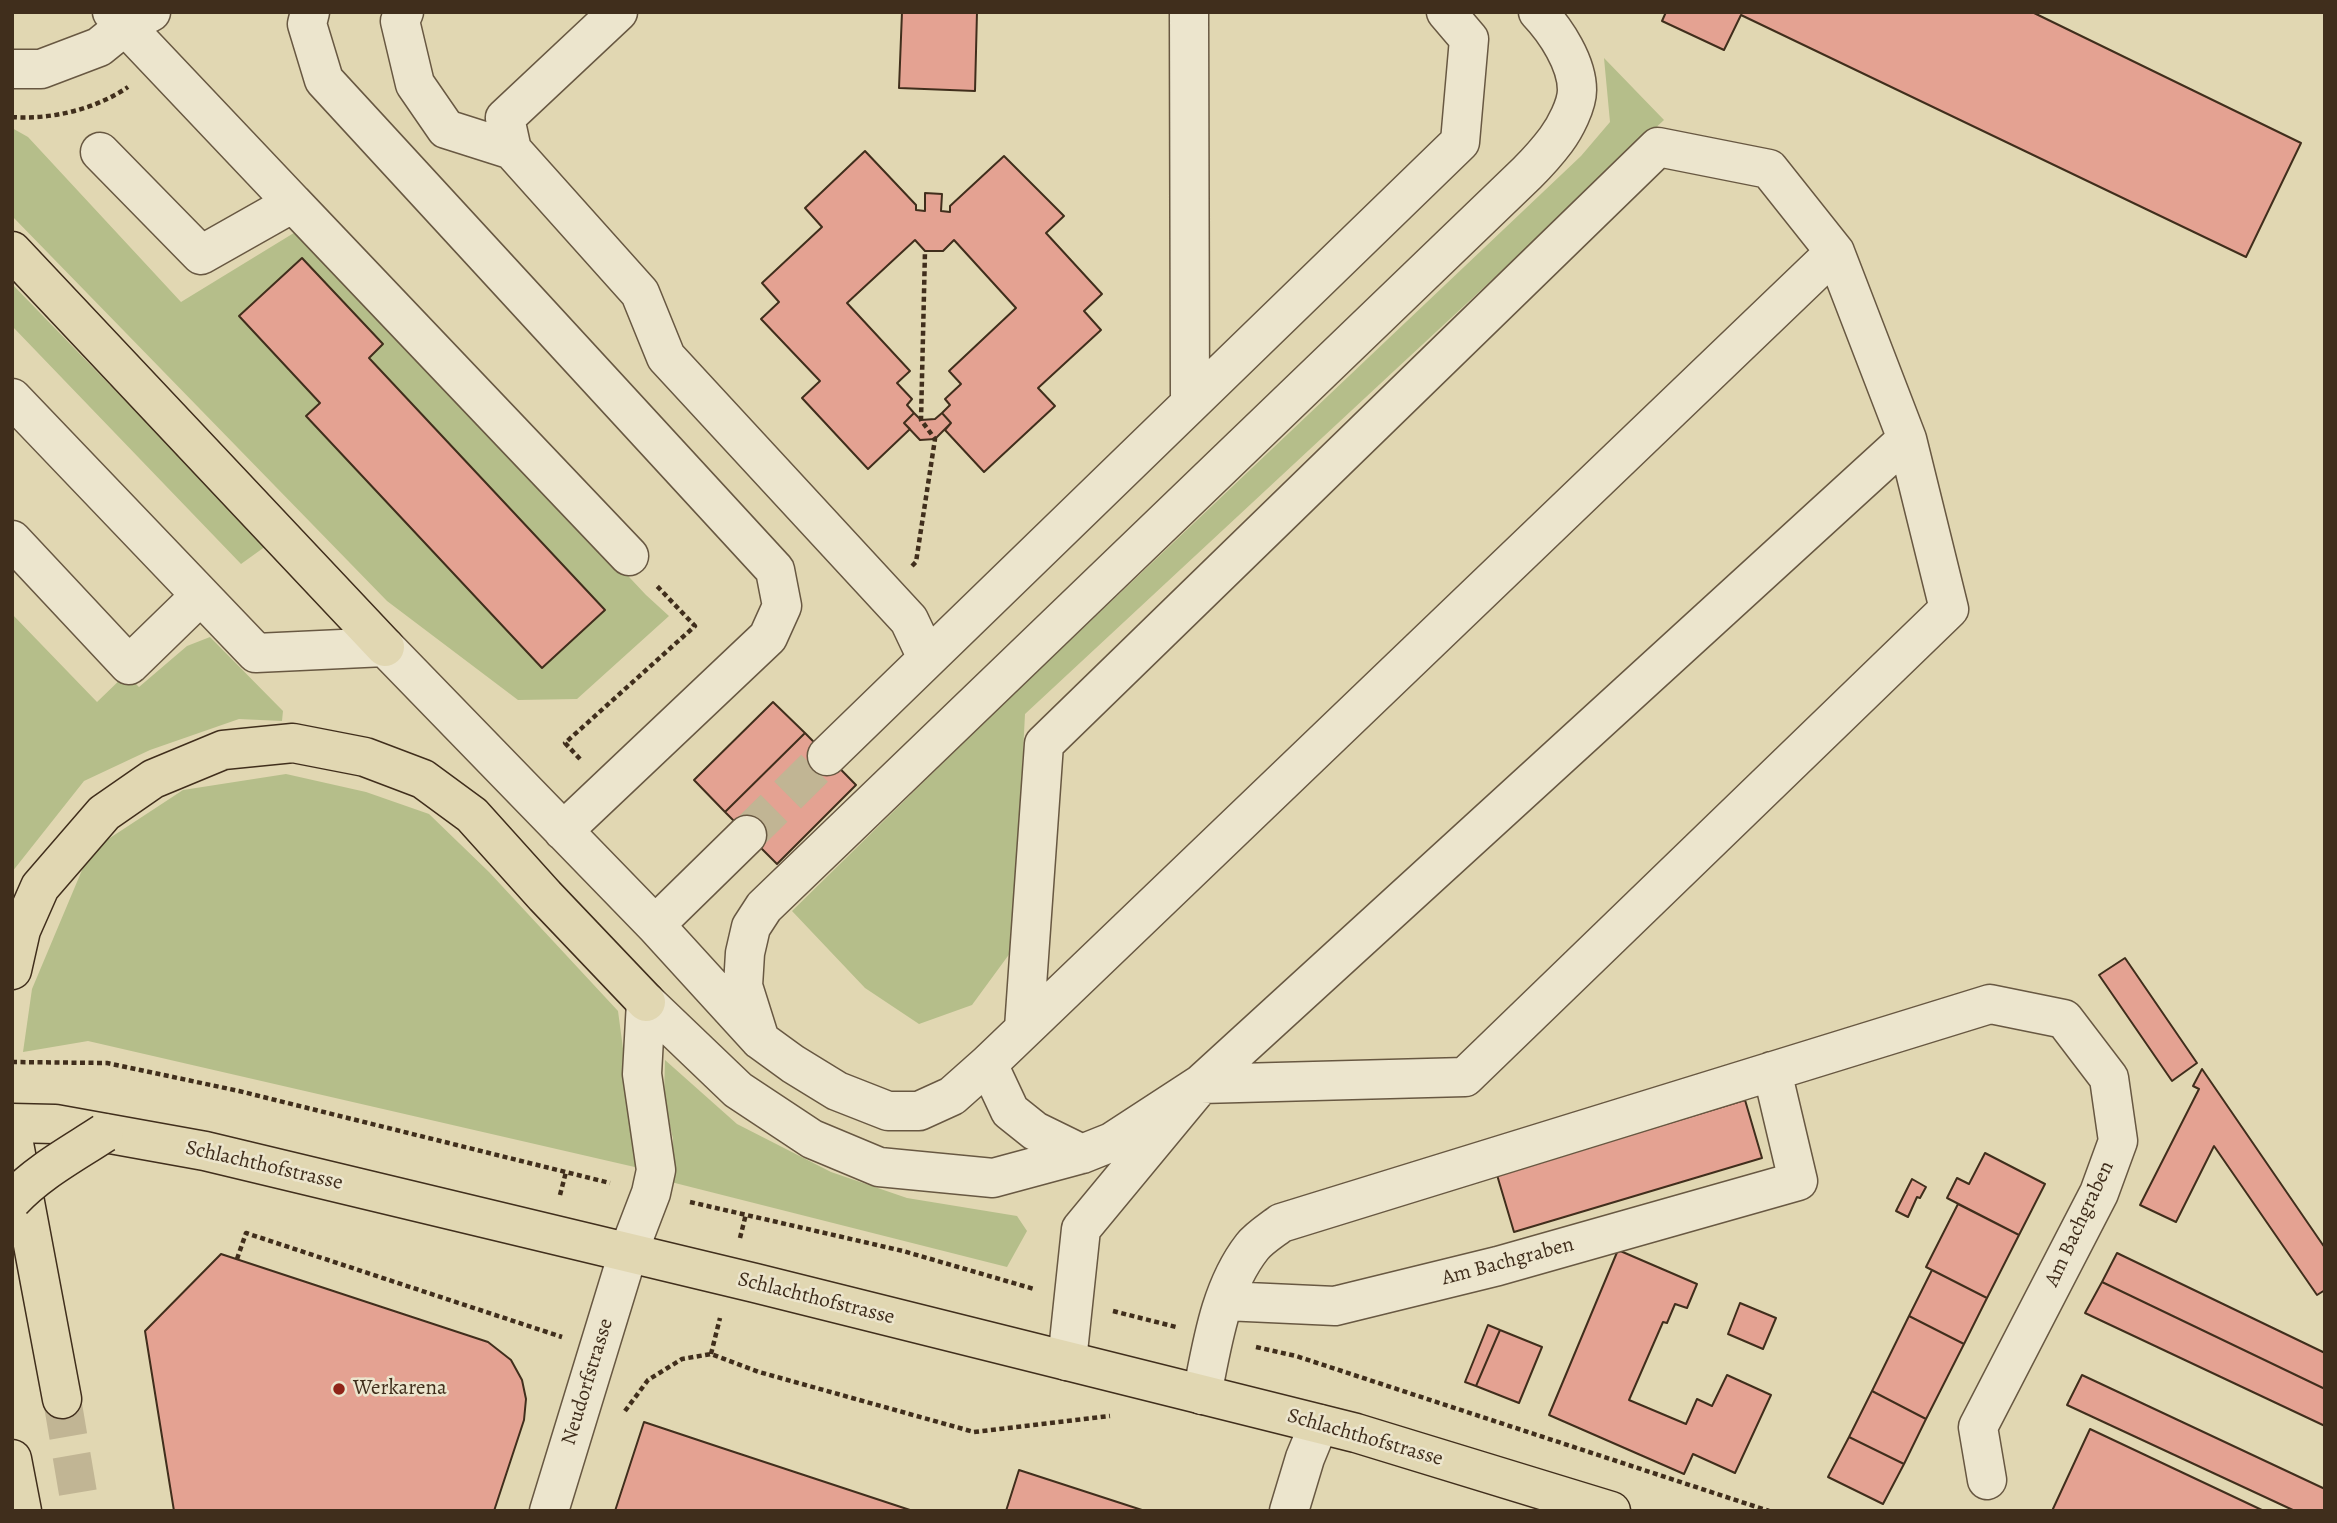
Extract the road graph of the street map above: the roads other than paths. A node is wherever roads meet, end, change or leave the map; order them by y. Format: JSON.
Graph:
{"nodes":[{"id":1,"x":310,"y":12,"type":"edge"},
{"id":2,"x":404,"y":12,"type":"edge"},
{"id":3,"x":618,"y":12,"type":"edge"},
{"id":4,"x":1189,"y":12,"type":"edge"},
{"id":5,"x":1446,"y":12,"type":"edge"},
{"id":6,"x":1538,"y":12,"type":"edge"},
{"id":7,"x":129,"y":17,"type":"edge"},
{"id":8,"x":12,"y":69,"type":"edge"},
{"id":9,"x":512,"y":150,"type":"junction"},
{"id":10,"x":100,"y":152,"type":"dead end"},
{"id":11,"x":293,"y":203,"type":"junction"},
{"id":12,"x":12,"y":251,"type":"edge"},
{"id":13,"x":1835,"y":252,"type":"junction"},
{"id":14,"x":12,"y":398,"type":"edge"},
{"id":15,"x":1190,"y":402,"type":"junction"},
{"id":16,"x":1907,"y":439,"type":"junction"},
{"id":17,"x":12,"y":540,"type":"edge"},
{"id":18,"x":629,"y":556,"type":"road end"},
{"id":19,"x":200,"y":596,"type":"junction"},
{"id":20,"x":385,"y":647,"type":"junction"},
{"id":21,"x":927,"y":658,"type":"junction"},
{"id":22,"x":827,"y":756,"type":"tunnel mouth"},
{"id":23,"x":564,"y":831,"type":"junction"},
{"id":24,"x":747,"y":835,"type":"tunnel mouth"},
{"id":25,"x":655,"y":925,"type":"junction"},
{"id":26,"x":12,"y":970,"type":"edge"},
{"id":27,"x":646,"y":1002,"type":"junction"},
{"id":28,"x":1024,"y":1028,"type":"junction"},
{"id":29,"x":760,"y":1040,"type":"junction"},
{"id":30,"x":988,"y":1064,"type":"junction"},
{"id":31,"x":1772,"y":1071,"type":"junction"},
{"id":32,"x":1201,"y":1084,"type":"junction"},
{"id":33,"x":12,"y":1123,"type":"edge"},
{"id":34,"x":12,"y":1133,"type":"edge"},
{"id":35,"x":104,"y":1133,"type":"junction"},
{"id":36,"x":1082,"y":1154,"type":"junction"},
{"id":37,"x":12,"y":1200,"type":"edge"},
{"id":38,"x":628,"y":1253,"type":"junction"},
{"id":39,"x":1224,"y":1301,"type":"junction"},
{"id":40,"x":1067,"y":1361,"type":"junction"},
{"id":41,"x":1202,"y":1395,"type":"junction"},
{"id":42,"x":62,"y":1399,"type":"tunnel mouth"},
{"id":43,"x":1319,"y":1424,"type":"junction"},
{"id":44,"x":12,"y":1459,"type":"edge"},
{"id":45,"x":1987,"y":1480,"type":"dead end"},
{"id":46,"x":22,"y":1511,"type":"edge"},
{"id":47,"x":549,"y":1511,"type":"edge"},
{"id":48,"x":1289,"y":1511,"type":"edge"},
{"id":49,"x":1611,"y":1511,"type":"edge"}],
"edges":[{"from":1,"to":23,"type":"street"},
{"from":2,"to":9,"type":"street"},
{"from":3,"to":9,"type":"street"},
{"from":4,"to":15,"type":"street"},
{"from":5,"to":15,"type":"street"},
{"from":6,"to":29,"type":"street"},
{"from":7,"to":8,"type":"street"},
{"from":7,"to":11,"type":"street"},
{"from":9,"to":21,"type":"street"},
{"from":10,"to":11,"type":"street"},
{"from":11,"to":18,"type":"street"},
{"from":12,"to":20,"type":"main road"},
{"from":13,"to":16,"type":"street"},
{"from":13,"to":28,"type":"street"},
{"from":13,"to":28,"type":"street"},
{"from":14,"to":19,"type":"street"},
{"from":15,"to":21,"type":"street"},
{"from":16,"to":32,"type":"street"},
{"from":16,"to":32,"type":"street"},
{"from":17,"to":19,"type":"street"},
{"from":19,"to":20,"type":"street"},
{"from":20,"to":23,"type":"street"},
{"from":21,"to":22,"type":"street"},
{"from":23,"to":25,"type":"street"},
{"from":24,"to":25,"type":"street"},
{"from":25,"to":29,"type":"street"},
{"from":26,"to":27,"type":"main road"},
{"from":27,"to":36,"type":"street"},
{"from":27,"to":38,"type":"street","name":"Neudorfstrasse"},
{"from":28,"to":30,"type":"street"},
{"from":29,"to":30,"type":"street"},
{"from":30,"to":36,"type":"street"},
{"from":31,"to":39,"type":"street","name":"Am Bachgraben"},
{"from":31,"to":39,"type":"street","name":"Am Bachgraben"},
{"from":31,"to":45,"type":"street","name":"Am Bachgraben"},
{"from":32,"to":36,"type":"street"},
{"from":32,"to":40,"type":"street"},
{"from":33,"to":35,"type":"main road","name":"Schlachthofstrasse"},
{"from":34,"to":42,"type":"main road"},
{"from":35,"to":37,"type":"main road","bridge":true},
{"from":35,"to":38,"type":"main road","name":"Schlachthofstrasse"},
{"from":38,"to":40,"type":"main road","name":"Schlachthofstrasse"},
{"from":38,"to":47,"type":"street","name":"Neudorfstrasse"},
{"from":39,"to":41,"type":"street","name":"Am Bachgraben"},
{"from":40,"to":41,"type":"main road","name":"Schlachthofstrasse"},
{"from":41,"to":43,"type":"main road","name":"Schlachthofstrasse"},
{"from":43,"to":48,"type":"street"},
{"from":43,"to":49,"type":"main road","name":"Schlachthofstrasse"},
{"from":44,"to":46,"type":"main road"}]}
